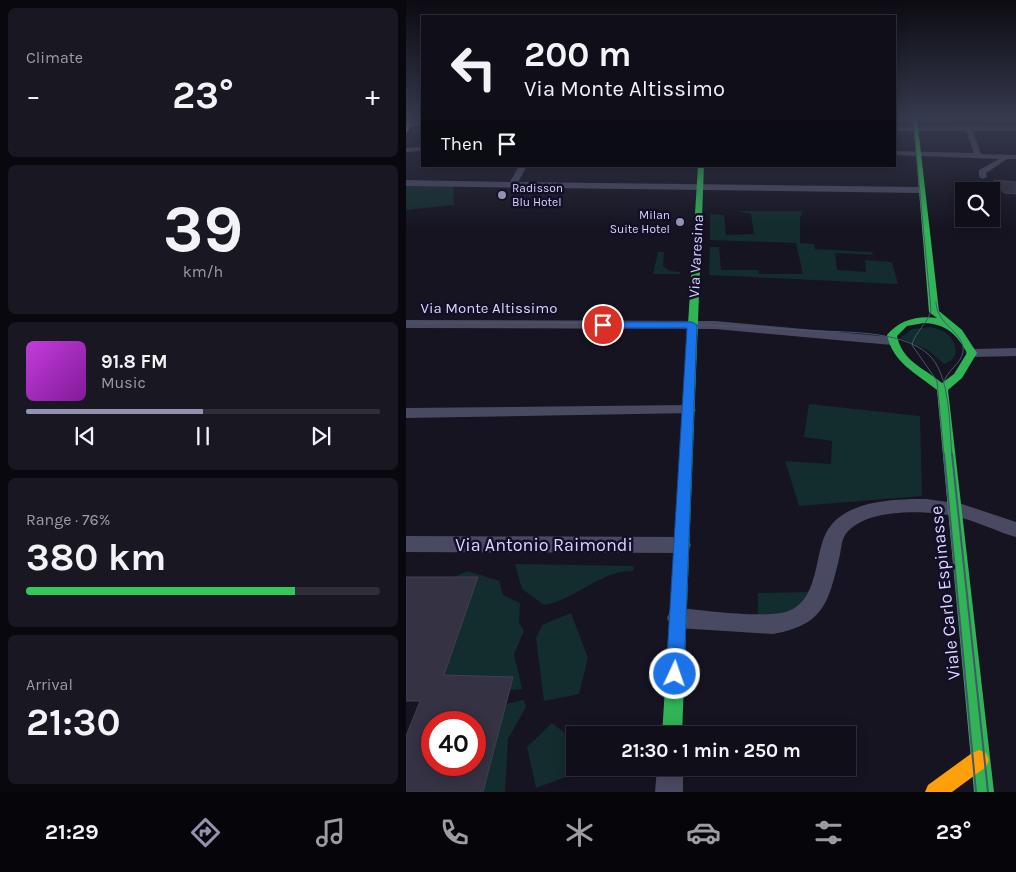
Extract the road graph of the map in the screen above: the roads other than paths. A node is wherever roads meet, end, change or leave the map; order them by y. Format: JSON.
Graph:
{"nodes":[{"id":1,"x":918,"y":155,"type":"edge"},
{"id":2,"x":957,"y":155,"type":"edge"},
{"id":3,"x":978,"y":156,"type":"joint"},
{"id":4,"x":1004,"y":156,"type":"junction"},
{"id":5,"x":1016,"y":157,"type":"edge"},
{"id":6,"x":522,"y":167,"type":"edge"},
{"id":7,"x":701,"y":167,"type":"edge"},
{"id":8,"x":983,"y":177,"type":"dead end"},
{"id":9,"x":406,"y":183,"type":"edge"},
{"id":10,"x":513,"y":184,"type":"junction"},
{"id":11,"x":700,"y":186,"type":"junction"},
{"id":12,"x":922,"y":190,"type":"junction"},
{"id":13,"x":934,"y":312,"type":"junction"},
{"id":14,"x":924,"y":320,"type":"junction"},
{"id":15,"x":948,"y":322,"type":"junction"},
{"id":16,"x":406,"y":324,"type":"edge"},
{"id":17,"x":692,"y":325,"type":"junction"},
{"id":18,"x":894,"y":344,"type":"junction"},
{"id":19,"x":1016,"y":352,"type":"edge"},
{"id":20,"x":972,"y":353,"type":"junction"},
{"id":21,"x":962,"y":367,"type":"junction"},
{"id":22,"x":933,"y":368,"type":"dead end"},
{"id":23,"x":949,"y":371,"type":"dead end"},
{"id":24,"x":942,"y":389,"type":"junction"},
{"id":25,"x":688,"y":410,"type":"junction"},
{"id":26,"x":406,"y":412,"type":"edge"},
{"id":27,"x":956,"y":509,"type":"junction"},
{"id":28,"x":1016,"y":530,"type":"edge"},
{"id":29,"x":406,"y":544,"type":"edge"},
{"id":30,"x":681,"y":545,"type":"junction"},
{"id":31,"x":678,"y":618,"type":"junction"},
{"id":32,"x":672,"y":726,"type":"edge"},
{"id":33,"x":979,"y":760,"type":"junction"},
{"id":34,"x":670,"y":776,"type":"edge"},
{"id":35,"x":669,"y":792,"type":"edge"},
{"id":36,"x":936,"y":792,"type":"edge"},
{"id":37,"x":984,"y":792,"type":"edge"}],
"edges":[{"from":1,"to":12,"type":"street"},
{"from":2,"to":3,"type":"street"},
{"from":3,"to":4,"type":"street"},
{"from":4,"to":5,"type":"street"},
{"from":4,"to":8,"type":"street"},
{"from":6,"to":10,"type":"street"},
{"from":7,"to":11,"type":"street","name":"Via Varesina"},
{"from":9,"to":10,"type":"street"},
{"from":10,"to":11,"type":"street"},
{"from":11,"to":12,"type":"street"},
{"from":11,"to":17,"type":"street","name":"Via Varesina"},
{"from":12,"to":13,"type":"street"},
{"from":13,"to":14,"type":"street"},
{"from":13,"to":15,"type":"street"},
{"from":14,"to":15,"type":"street"},
{"from":14,"to":18,"type":"street"},
{"from":15,"to":20,"type":"street"},
{"from":16,"to":17,"type":"street","name":"Via Monte Altissimo"},
{"from":17,"to":18,"type":"street","name":"Via Monte Altissimo"},
{"from":17,"to":25,"type":"street","name":"Via Varesina"},
{"from":18,"to":22,"type":"street"},
{"from":18,"to":24,"type":"street"},
{"from":19,"to":20,"type":"street"},
{"from":20,"to":21,"type":"street"},
{"from":21,"to":23,"type":"street"},
{"from":21,"to":24,"type":"street"},
{"from":24,"to":27,"type":"street","name":"Viale Carlo Espinasse"},
{"from":25,"to":26,"type":"street"},
{"from":25,"to":30,"type":"street","name":"Via Varesina"},
{"from":27,"to":28,"type":"street"},
{"from":27,"to":31,"type":"street"},
{"from":27,"to":33,"type":"street","name":"Viale Carlo Espinasse"},
{"from":29,"to":30,"type":"street","name":"Via Antonio Raimondi"},
{"from":30,"to":31,"type":"street","name":"Via Varesina"},
{"from":31,"to":32,"type":"street","name":"Via Varesina"},
{"from":33,"to":36,"type":"street"},
{"from":33,"to":37,"type":"street","name":"Viale Carlo Espinasse"},
{"from":34,"to":35,"type":"street"}]}
